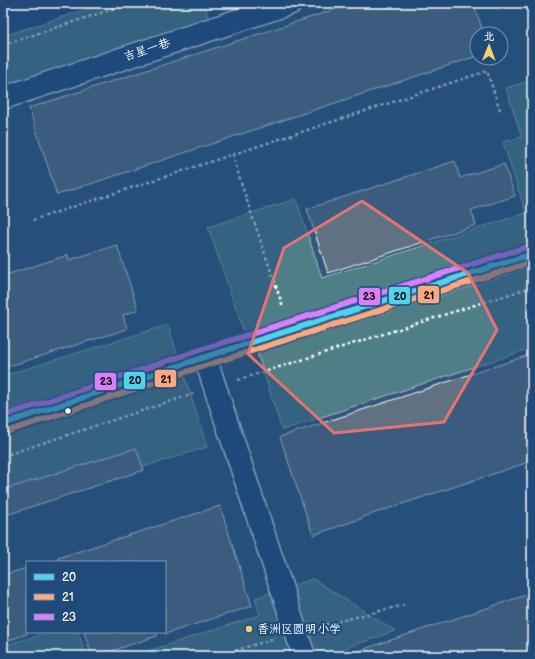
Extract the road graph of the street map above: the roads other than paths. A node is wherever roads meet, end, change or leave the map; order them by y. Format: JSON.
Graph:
{"nodes":[{"id":1,"x":290,"y":3,"type":"edge"},
{"id":2,"x":3,"y":98,"type":"edge"},
{"id":3,"x":532,"y":254,"type":"edge"},
{"id":4,"x":205,"y":357,"type":"junction"},
{"id":5,"x":3,"y":424,"type":"edge"},
{"id":6,"x":304,"y":656,"type":"edge"}],
"edges":[{"from":1,"to":2,"type":"street","name":"吉星一巷"},
{"from":3,"to":4,"type":"street"},
{"from":4,"to":5,"type":"street"},
{"from":4,"to":6,"type":"street"}]}
